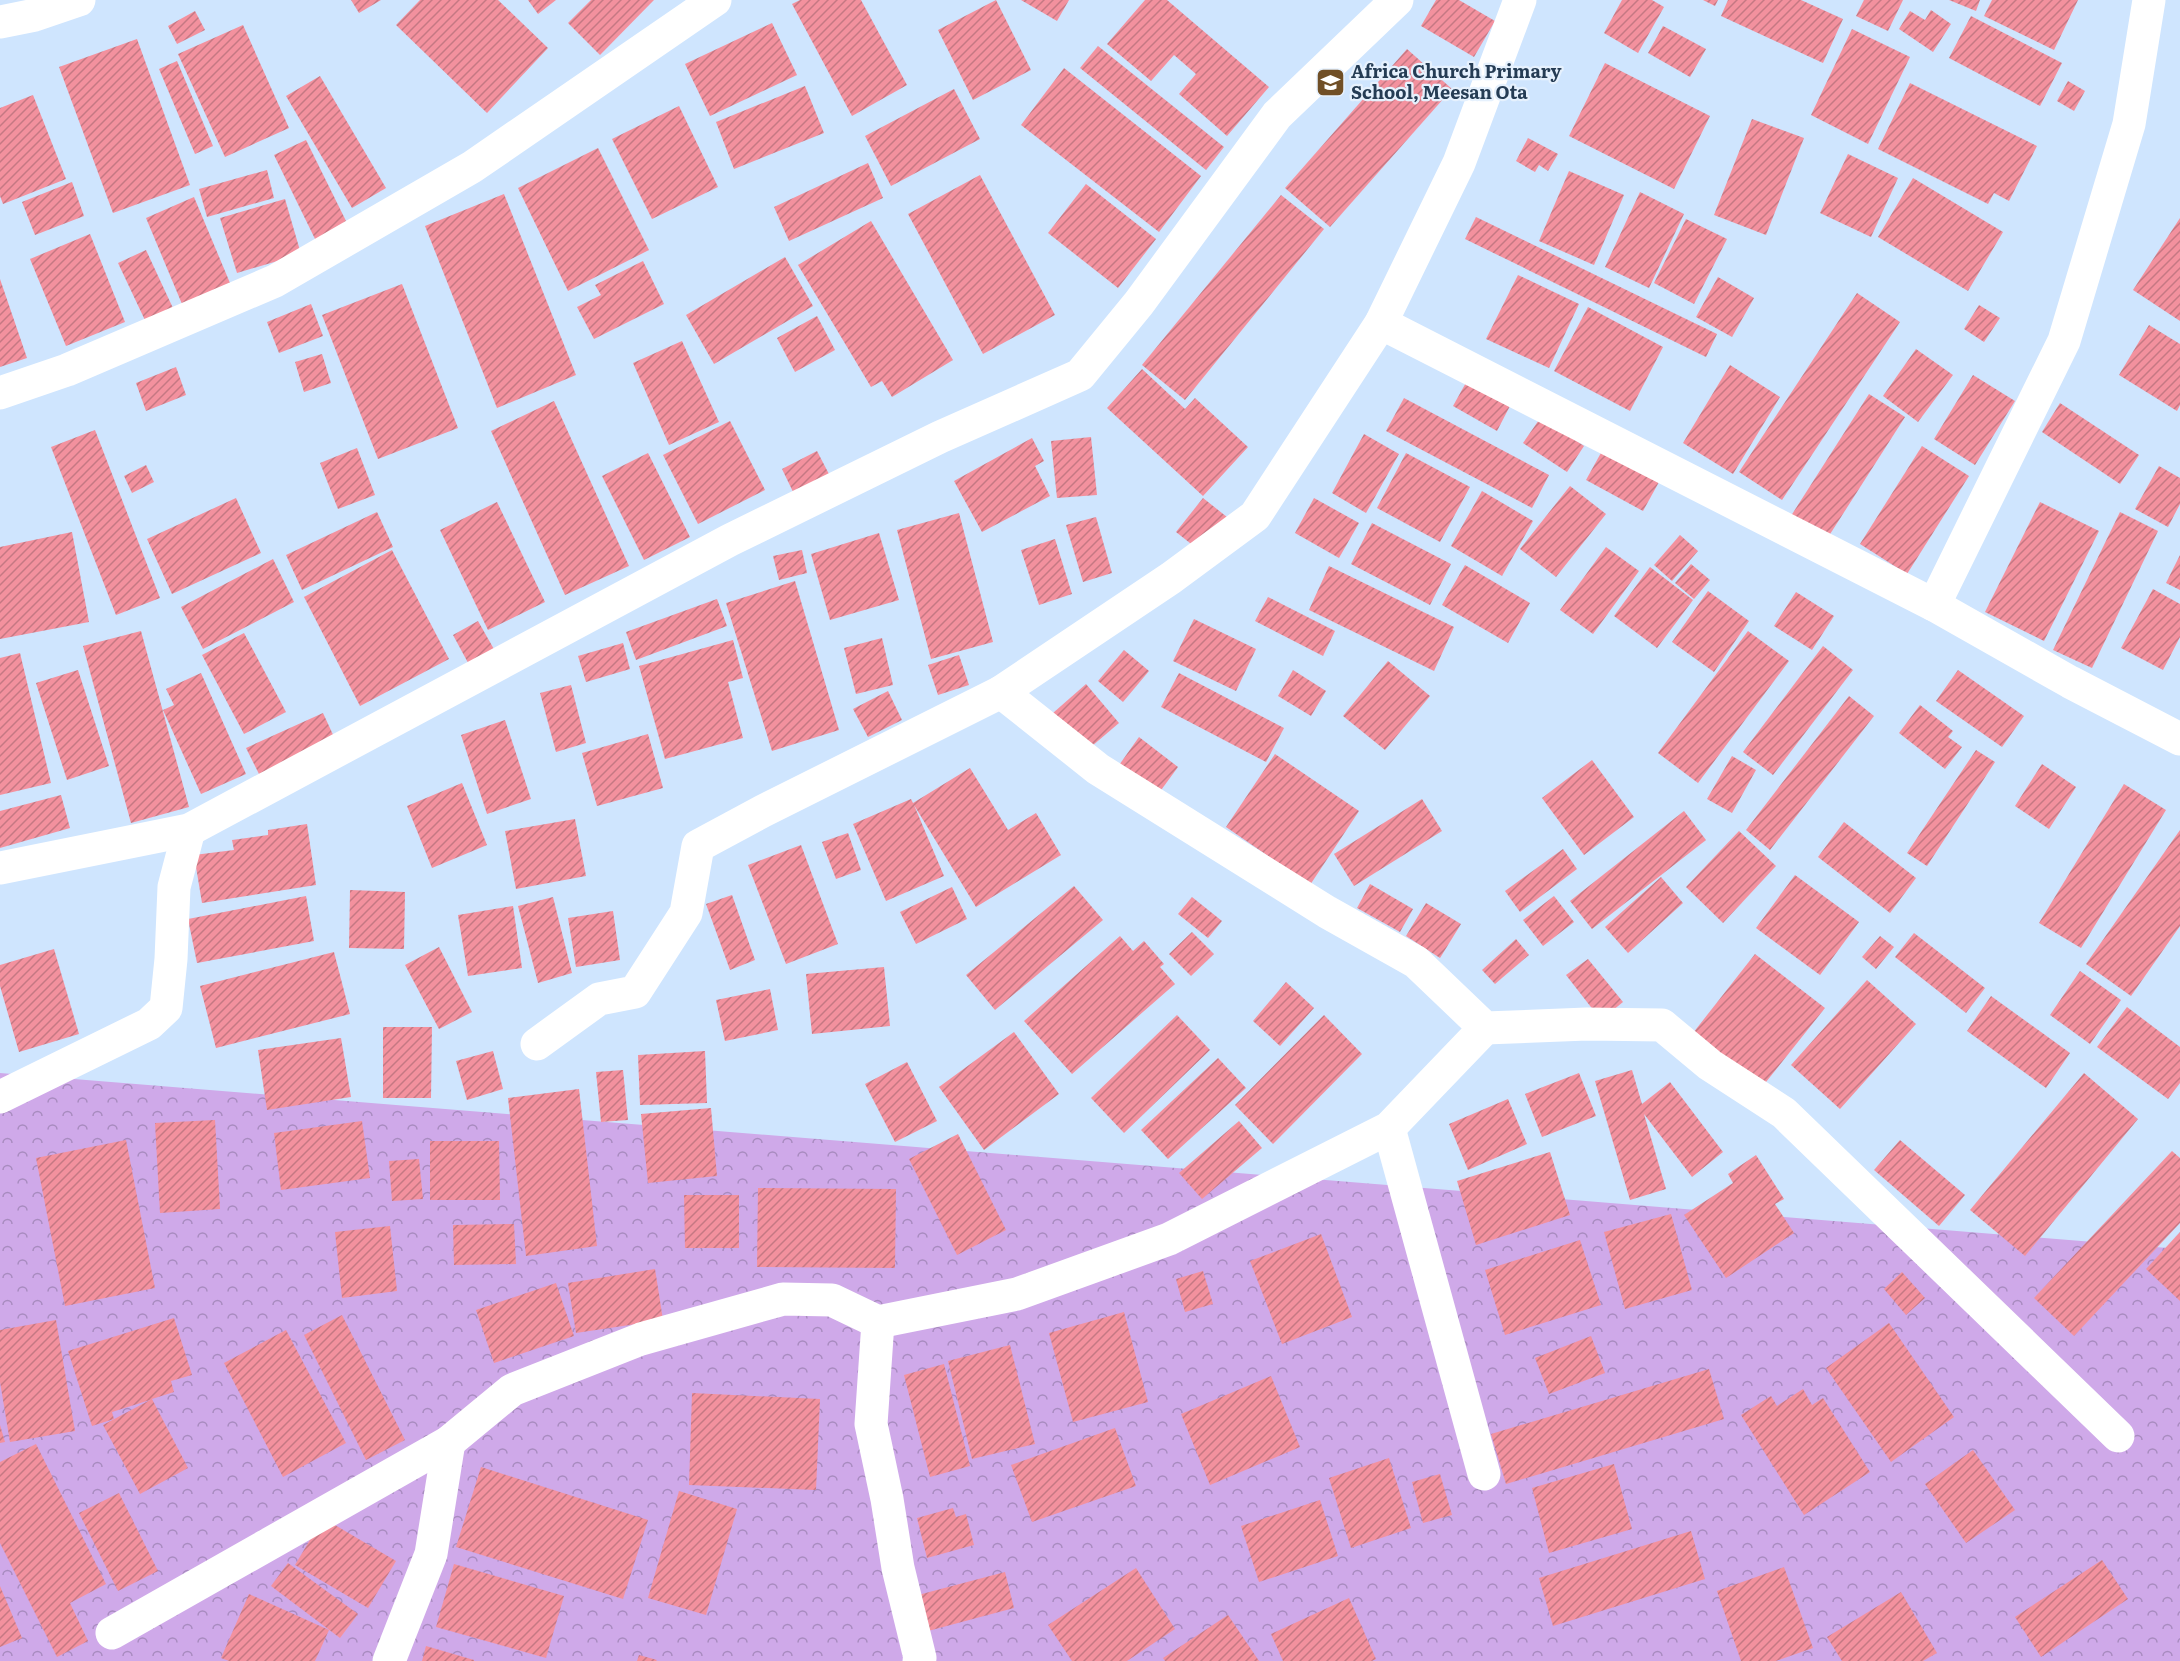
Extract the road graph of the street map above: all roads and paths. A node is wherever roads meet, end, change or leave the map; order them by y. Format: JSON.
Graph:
{"nodes":[{"id":1,"x":79,"y":0,"type":"edge"},
{"id":2,"x":715,"y":0,"type":"edge"},
{"id":3,"x":1397,"y":0,"type":"edge"},
{"id":4,"x":1520,"y":0,"type":"edge"},
{"id":5,"x":2149,"y":0,"type":"edge"},
{"id":6,"x":31,"y":8,"type":"edge"},
{"id":7,"x":0,"y":22,"type":"edge"},
{"id":8,"x":1381,"y":323,"type":"junction"},
{"id":9,"x":0,"y":393,"type":"edge"},
{"id":10,"x":1934,"y":604,"type":"junction"},
{"id":11,"x":1001,"y":692,"type":"junction"},
{"id":12,"x":2180,"y":739,"type":"edge"},
{"id":13,"x":189,"y":830,"type":"junction"},
{"id":14,"x":0,"y":868,"type":"edge"},
{"id":15,"x":1485,"y":1028,"type":"junction"},
{"id":16,"x":537,"y":1044,"type":"dead end"},
{"id":17,"x":0,"y":1096,"type":"edge"},
{"id":18,"x":1389,"y":1128,"type":"junction"},
{"id":19,"x":878,"y":1322,"type":"junction"},
{"id":20,"x":2118,"y":1436,"type":"dead end"},
{"id":21,"x":449,"y":1442,"type":"junction"},
{"id":22,"x":1484,"y":1474,"type":"dead end"},
{"id":23,"x":112,"y":1633,"type":"dead end"},
{"id":24,"x":925,"y":1660,"type":"edge"},
{"id":25,"x":389,"y":1661,"type":"edge"}],
"edges":[{"from":1,"to":6,"type":"street"},
{"from":2,"to":9,"type":"street"},
{"from":3,"to":13,"type":"street"},
{"from":4,"to":8,"type":"street"},
{"from":5,"to":10,"type":"street"},
{"from":6,"to":7,"type":"street"},
{"from":8,"to":10,"type":"street"},
{"from":8,"to":11,"type":"street"},
{"from":10,"to":12,"type":"street"},
{"from":11,"to":15,"type":"street"},
{"from":11,"to":16,"type":"street"},
{"from":13,"to":14,"type":"street"},
{"from":13,"to":17,"type":"street"},
{"from":15,"to":18,"type":"street"},
{"from":15,"to":20,"type":"street"},
{"from":18,"to":19,"type":"street"},
{"from":18,"to":22,"type":"street"},
{"from":19,"to":21,"type":"street"},
{"from":19,"to":24,"type":"street"},
{"from":21,"to":23,"type":"street"},
{"from":21,"to":25,"type":"street"}]}
